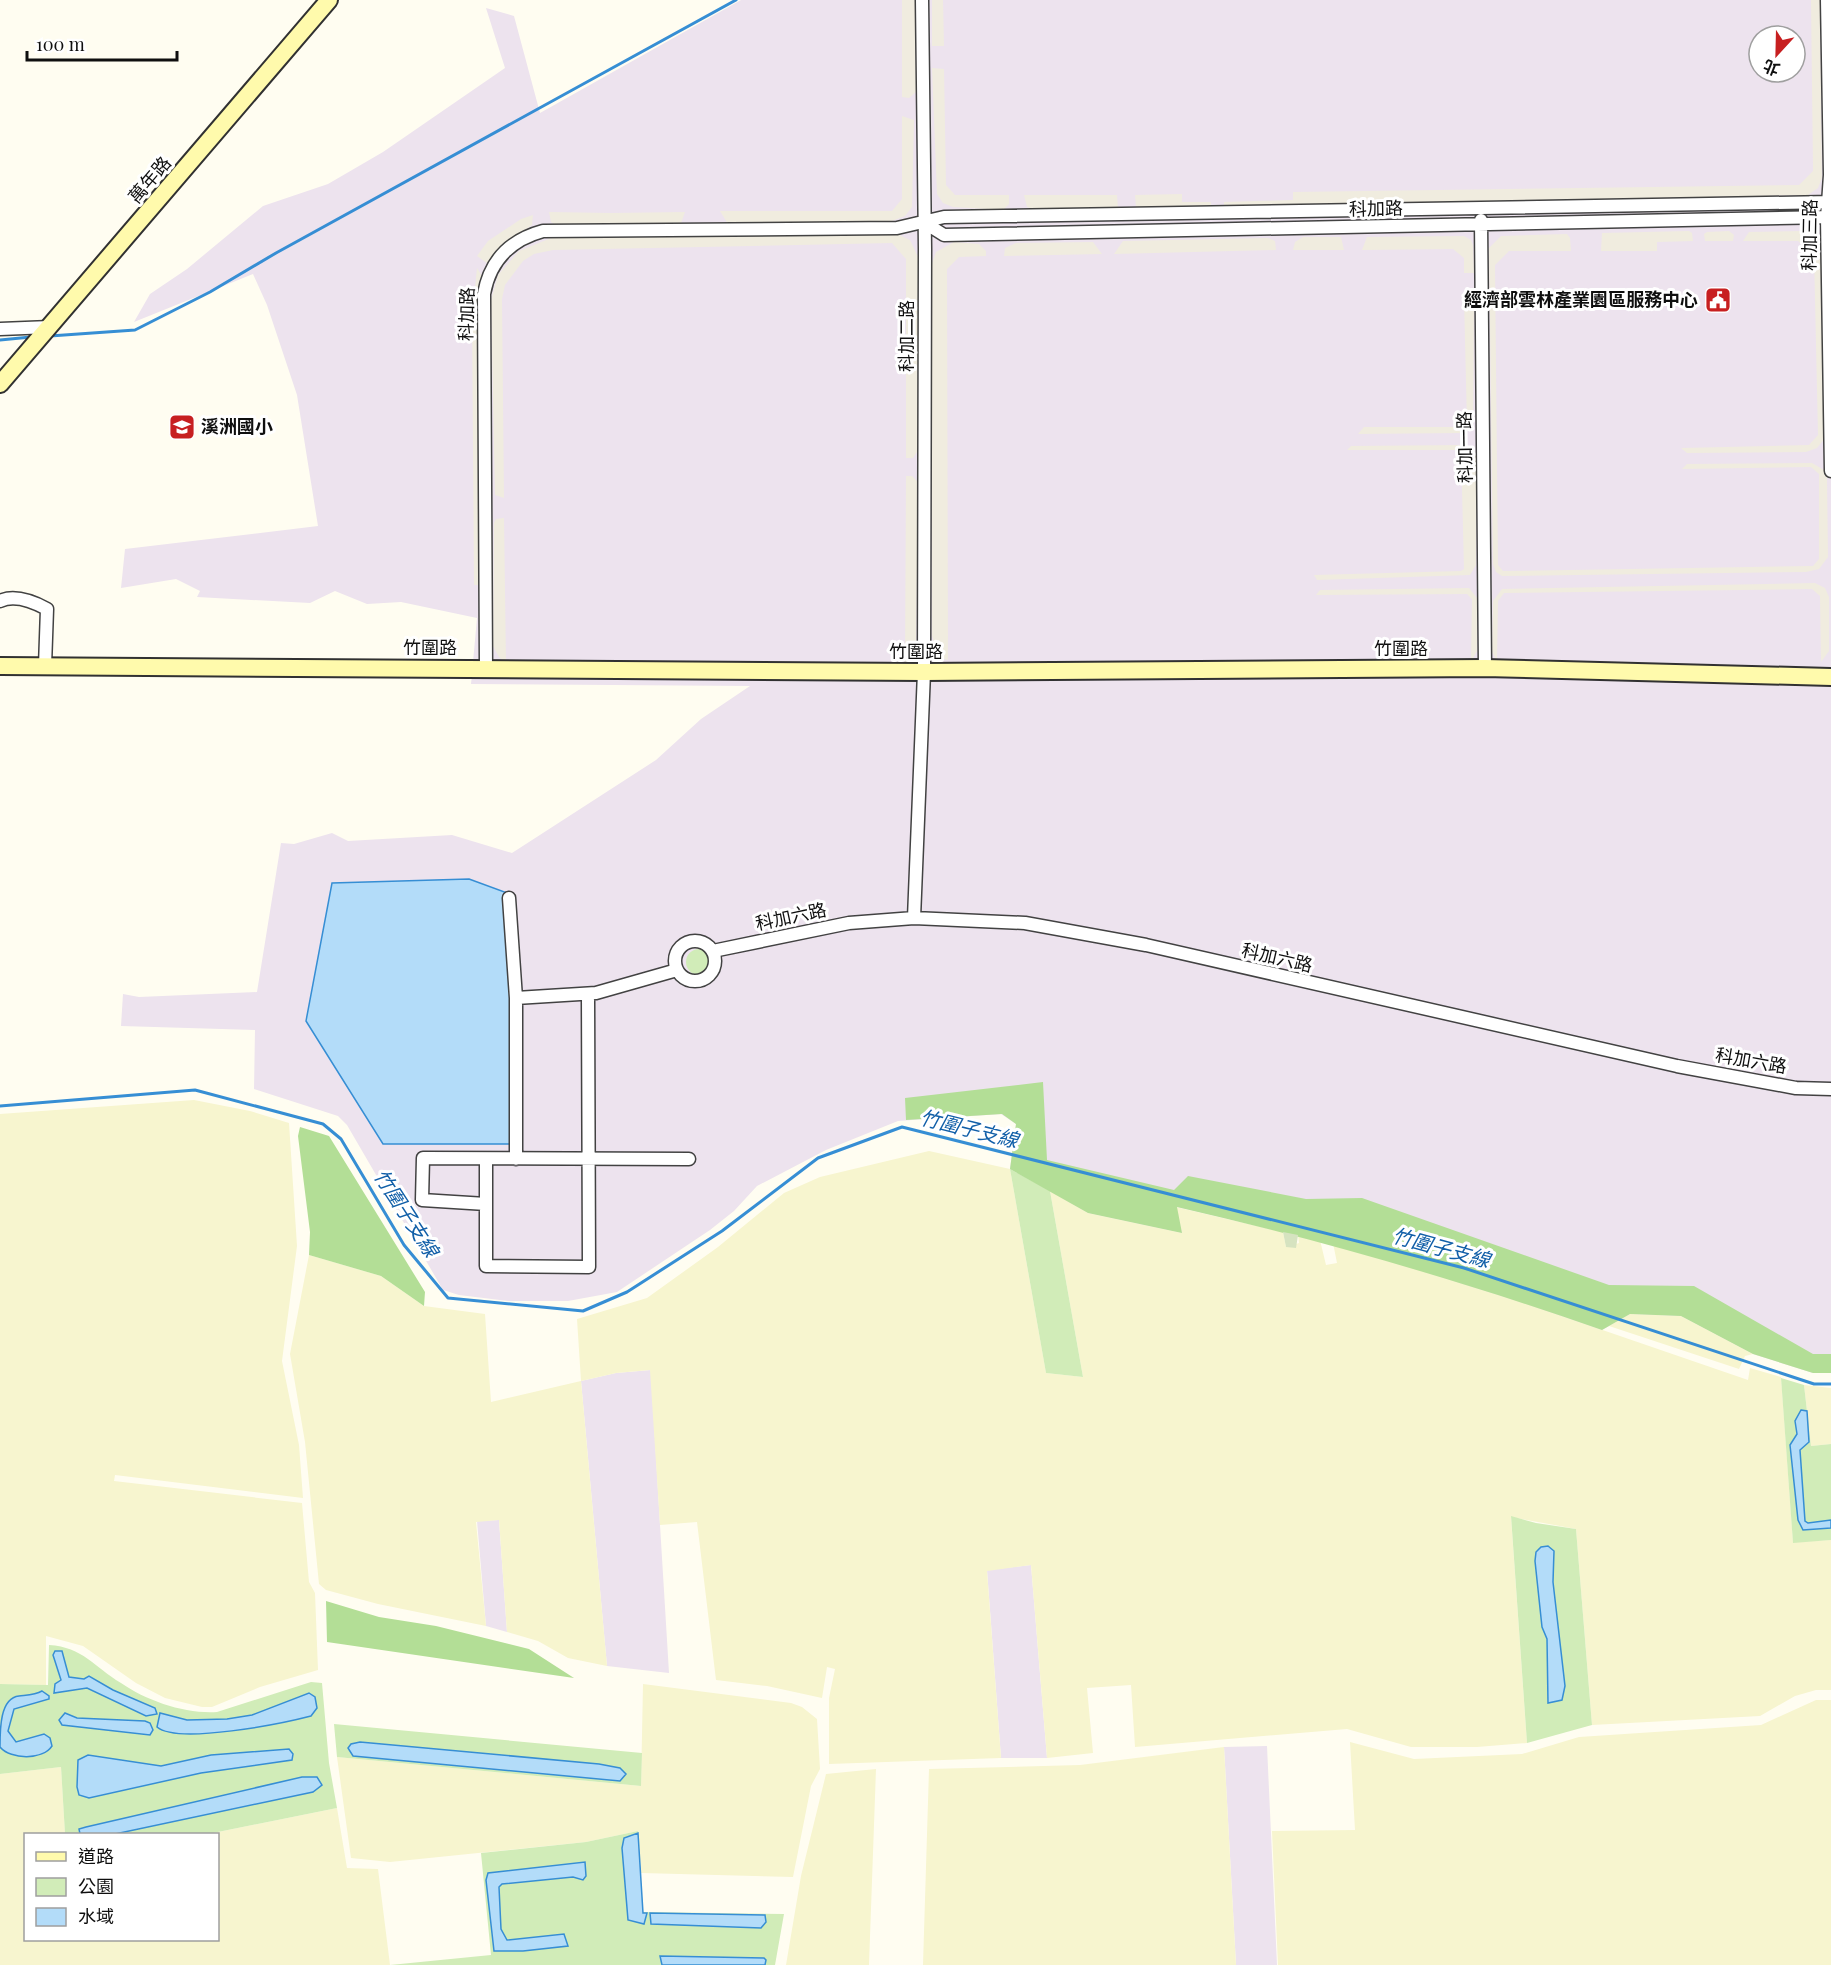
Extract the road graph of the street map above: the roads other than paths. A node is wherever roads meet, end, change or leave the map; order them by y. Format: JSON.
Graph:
{"nodes":[{"id":1,"x":329,"y":0,"type":"edge"},
{"id":2,"x":922,"y":0,"type":"edge"},
{"id":3,"x":1827,"y":0,"type":"edge"},
{"id":4,"x":1829,"y":202,"type":"edge"},
{"id":5,"x":1481,"y":208,"type":"junction"},
{"id":6,"x":1829,"y":218,"type":"edge"},
{"id":7,"x":925,"y":223,"type":"junction"},
{"id":8,"x":1481,"y":225,"type":"junction"},
{"id":9,"x":0,"y":329,"type":"edge"},
{"id":10,"x":44,"y":333,"type":"junction"},
{"id":11,"x":0,"y":384,"type":"edge"},
{"id":12,"x":1831,"y":471,"type":"edge"},
{"id":13,"x":0,"y":601,"type":"edge"},
{"id":14,"x":0,"y":666,"type":"edge"},
{"id":15,"x":45,"y":666,"type":"junction"},
{"id":16,"x":486,"y":668,"type":"junction"},
{"id":17,"x":1485,"y":668,"type":"junction"},
{"id":18,"x":924,"y":672,"type":"junction"},
{"id":19,"x":1831,"y":677,"type":"edge"},
{"id":20,"x":509,"y":898,"type":"dead end"},
{"id":21,"x":914,"y":918,"type":"junction"},
{"id":22,"x":713,"y":951,"type":"junction"},
{"id":23,"x":677,"y":970,"type":"junction"},
{"id":24,"x":588,"y":994,"type":"junction"},
{"id":25,"x":516,"y":998,"type":"junction"},
{"id":26,"x":1831,"y":1089,"type":"edge"},
{"id":27,"x":486,"y":1159,"type":"junction"},
{"id":28,"x":516,"y":1159,"type":"junction"},
{"id":29,"x":588,"y":1159,"type":"junction"},
{"id":30,"x":689,"y":1159,"type":"dead end"},
{"id":31,"x":486,"y":1204,"type":"junction"}],
"edges":[{"from":1,"to":10,"type":"street","name":"萬年路"},
{"from":2,"to":7,"type":"street","name":"科加二路"},
{"from":3,"to":4,"type":"street","name":"科加三路"},
{"from":4,"to":5,"type":"street","name":"科加路"},
{"from":4,"to":6,"type":"street","name":"科加三路"},
{"from":5,"to":7,"type":"street","name":"科加路"},
{"from":5,"to":8,"type":"street","name":"科加一路"},
{"from":6,"to":8,"type":"street","name":"科加路"},
{"from":6,"to":12,"type":"street","name":"科加三路"},
{"from":7,"to":8,"type":"street","name":"科加路"},
{"from":7,"to":16,"type":"street","name":"科加路"},
{"from":7,"to":18,"type":"street","name":"科加二路"},
{"from":8,"to":17,"type":"street","name":"科加一路"},
{"from":9,"to":10,"type":"street"},
{"from":10,"to":11,"type":"street","name":"萬年路"},
{"from":13,"to":15,"type":"street"},
{"from":14,"to":15,"type":"street","name":"竹圍路"},
{"from":15,"to":16,"type":"street","name":"竹圍路"},
{"from":16,"to":18,"type":"street","name":"竹圍路"},
{"from":17,"to":18,"type":"street","name":"竹圍路"},
{"from":17,"to":19,"type":"street","name":"竹圍路"},
{"from":18,"to":21,"type":"street","name":"科加二路"},
{"from":20,"to":25,"type":"street"},
{"from":21,"to":22,"type":"street","name":"科加六路"},
{"from":21,"to":26,"type":"street","name":"科加六路"},
{"from":22,"to":23,"type":"street"},
{"from":22,"to":23,"type":"street"},
{"from":23,"to":24,"type":"street"},
{"from":24,"to":25,"type":"street"},
{"from":24,"to":29,"type":"street"},
{"from":25,"to":28,"type":"street"},
{"from":27,"to":28,"type":"street"},
{"from":27,"to":31,"type":"street"},
{"from":27,"to":31,"type":"street"},
{"from":28,"to":29,"type":"street"},
{"from":29,"to":30,"type":"street"},
{"from":29,"to":31,"type":"street"}]}
